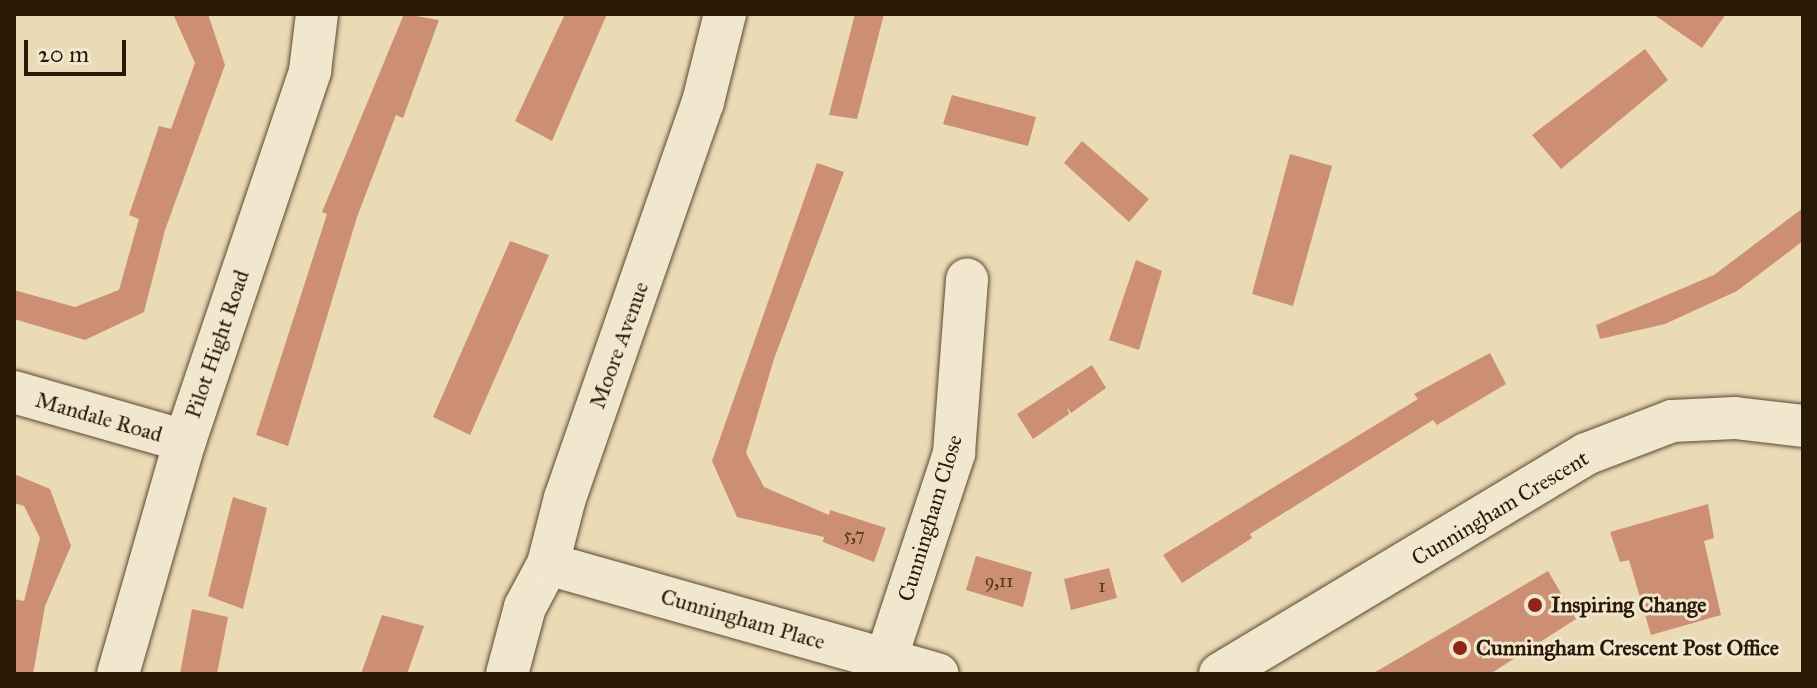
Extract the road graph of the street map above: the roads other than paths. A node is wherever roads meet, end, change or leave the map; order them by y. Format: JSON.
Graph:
{"nodes":[{"id":1,"x":317,"y":14,"type":"edge"},
{"id":2,"x":725,"y":14,"type":"edge"},
{"id":3,"x":967,"y":279,"type":"dead end"},
{"id":4,"x":14,"y":392,"type":"edge"},
{"id":5,"x":1803,"y":426,"type":"edge"},
{"id":6,"x":185,"y":441,"type":"junction"},
{"id":7,"x":548,"y":564,"type":"junction"},
{"id":8,"x":886,"y":659,"type":"junction"},
{"id":9,"x":118,"y":674,"type":"edge"},
{"id":10,"x":507,"y":674,"type":"edge"},
{"id":11,"x":938,"y":674,"type":"edge"},
{"id":12,"x":1220,"y":674,"type":"edge"}],
"edges":[{"from":1,"to":6,"type":"street","name":"Pilot Hight Road"},
{"from":2,"to":7,"type":"street","name":"Moore Avenue"},
{"from":3,"to":8,"type":"street","name":"Cunningham Close"},
{"from":4,"to":6,"type":"street","name":"Mandale Road"},
{"from":5,"to":12,"type":"street","name":"Cunningham Crescent"},
{"from":6,"to":9,"type":"street","name":"Pilot Hight Road"},
{"from":7,"to":8,"type":"street","name":"Cunningham Place"},
{"from":7,"to":10,"type":"street","name":"Moore Avenue"},
{"from":8,"to":11,"type":"street","name":"Cunningham Place"}]}
